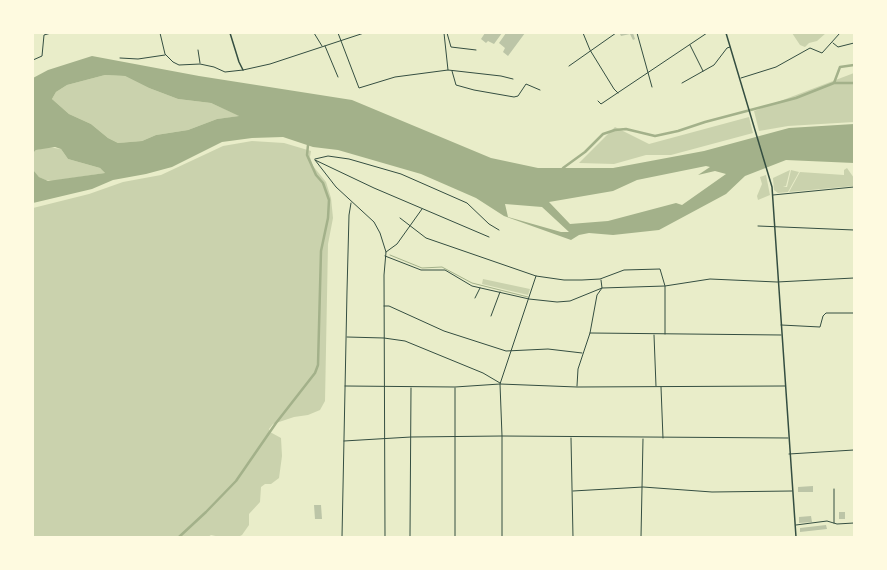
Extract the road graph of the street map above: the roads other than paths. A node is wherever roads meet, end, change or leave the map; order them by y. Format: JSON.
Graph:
{"nodes":[{"id":1,"x":51,"y":33,"type":"edge"},
{"id":2,"x":160,"y":33,"type":"edge"},
{"id":3,"x":230,"y":33,"type":"edge"},
{"id":4,"x":314,"y":33,"type":"edge"},
{"id":5,"x":338,"y":33,"type":"edge"},
{"id":6,"x":364,"y":33,"type":"edge"},
{"id":7,"x":445,"y":33,"type":"edge"},
{"id":8,"x":583,"y":33,"type":"edge"},
{"id":9,"x":616,"y":33,"type":"edge"},
{"id":10,"x":637,"y":33,"type":"edge"},
{"id":11,"x":707,"y":33,"type":"edge"},
{"id":12,"x":726,"y":33,"type":"edge"},
{"id":13,"x":840,"y":33,"type":"edge"},
{"id":14,"x":341,"y":40,"type":"junction"},
{"id":15,"x":832,"y":42,"type":"junction"},
{"id":16,"x":854,"y":44,"type":"edge"},
{"id":17,"x":325,"y":45,"type":"junction"},
{"id":18,"x":689,"y":45,"type":"junction"},
{"id":19,"x":322,"y":46,"type":"junction"},
{"id":20,"x":731,"y":47,"type":"junction"},
{"id":21,"x":198,"y":50,"type":"dead end"},
{"id":22,"x":476,"y":50,"type":"dead end"},
{"id":23,"x":590,"y":50,"type":"junction"},
{"id":24,"x":166,"y":54,"type":"junction"},
{"id":25,"x":120,"y":58,"type":"dead end"},
{"id":26,"x":33,"y":60,"type":"edge"},
{"id":27,"x":200,"y":64,"type":"junction"},
{"id":28,"x":569,"y":66,"type":"dead end"},
{"id":29,"x":243,"y":70,"type":"junction"},
{"id":30,"x":448,"y":70,"type":"junction"},
{"id":31,"x":451,"y":70,"type":"junction"},
{"id":32,"x":703,"y":71,"type":"junction"},
{"id":33,"x":648,"y":72,"type":"junction"},
{"id":34,"x":338,"y":77,"type":"dead end"},
{"id":35,"x":740,"y":78,"type":"junction"},
{"id":36,"x":513,"y":79,"type":"dead end"},
{"id":37,"x":682,"y":83,"type":"dead end"},
{"id":38,"x":652,"y":87,"type":"dead end"},
{"id":39,"x":540,"y":90,"type":"dead end"},
{"id":40,"x":619,"y":93,"type":"junction"},
{"id":41,"x":598,"y":102,"type":"dead end"},
{"id":42,"x":315,"y":160,"type":"junction"},
{"id":43,"x":854,"y":187,"type":"edge"},
{"id":44,"x":772,"y":195,"type":"junction"},
{"id":45,"x":352,"y":202,"type":"junction"},
{"id":46,"x":422,"y":209,"type":"junction"},
{"id":47,"x":400,"y":218,"type":"dead end"},
{"id":48,"x":758,"y":226,"type":"dead end"},
{"id":49,"x":774,"y":226,"type":"junction"},
{"id":50,"x":410,"y":228,"type":"junction"},
{"id":51,"x":499,"y":230,"type":"dead end"},
{"id":52,"x":854,"y":230,"type":"edge"},
{"id":53,"x":489,"y":237,"type":"dead end"},
{"id":54,"x":386,"y":252,"type":"junction"},
{"id":55,"x":386,"y":256,"type":"junction"},
{"id":56,"x":536,"y":276,"type":"junction"},
{"id":57,"x":854,"y":278,"type":"edge"},
{"id":58,"x":600,"y":279,"type":"junction"},
{"id":59,"x":777,"y":282,"type":"junction"},
{"id":60,"x":665,"y":286,"type":"junction"},
{"id":61,"x":480,"y":287,"type":"junction"},
{"id":62,"x":602,"y":288,"type":"junction"},
{"id":63,"x":500,"y":292,"type":"junction"},
{"id":64,"x":475,"y":298,"type":"dead end"},
{"id":65,"x":528,"y":299,"type":"junction"},
{"id":66,"x":384,"y":306,"type":"junction"},
{"id":67,"x":854,"y":313,"type":"edge"},
{"id":68,"x":491,"y":316,"type":"dead end"},
{"id":69,"x":781,"y":324,"type":"junction"},
{"id":70,"x":590,"y":333,"type":"junction"},
{"id":71,"x":665,"y":334,"type":"junction"},
{"id":72,"x":654,"y":335,"type":"junction"},
{"id":73,"x":781,"y":335,"type":"junction"},
{"id":74,"x":346,"y":338,"type":"junction"},
{"id":75,"x":384,"y":338,"type":"junction"},
{"id":76,"x":510,"y":351,"type":"junction"},
{"id":77,"x":582,"y":354,"type":"junction"},
{"id":78,"x":500,"y":384,"type":"junction"},
{"id":79,"x":345,"y":386,"type":"junction"},
{"id":80,"x":384,"y":386,"type":"junction"},
{"id":81,"x":656,"y":386,"type":"junction"},
{"id":82,"x":785,"y":386,"type":"junction"},
{"id":83,"x":411,"y":387,"type":"junction"},
{"id":84,"x":455,"y":387,"type":"junction"},
{"id":85,"x":577,"y":387,"type":"junction"},
{"id":86,"x":661,"y":387,"type":"junction"},
{"id":87,"x":502,"y":436,"type":"junction"},
{"id":88,"x":571,"y":436,"type":"junction"},
{"id":89,"x":411,"y":437,"type":"junction"},
{"id":90,"x":456,"y":437,"type":"junction"},
{"id":91,"x":384,"y":438,"type":"junction"},
{"id":92,"x":644,"y":438,"type":"junction"},
{"id":93,"x":662,"y":438,"type":"junction"},
{"id":94,"x":788,"y":438,"type":"junction"},
{"id":95,"x":344,"y":441,"type":"junction"},
{"id":96,"x":854,"y":450,"type":"edge"},
{"id":97,"x":789,"y":454,"type":"junction"},
{"id":98,"x":643,"y":488,"type":"junction"},
{"id":99,"x":834,"y":488,"type":"dead end"},
{"id":100,"x":573,"y":491,"type":"junction"},
{"id":101,"x":792,"y":492,"type":"junction"},
{"id":102,"x":854,"y":523,"type":"edge"},
{"id":103,"x":834,"y":524,"type":"junction"},
{"id":104,"x":795,"y":525,"type":"junction"},
{"id":105,"x":342,"y":537,"type":"edge"},
{"id":106,"x":385,"y":537,"type":"edge"},
{"id":107,"x":410,"y":537,"type":"edge"},
{"id":108,"x":455,"y":537,"type":"edge"},
{"id":109,"x":502,"y":537,"type":"edge"},
{"id":110,"x":573,"y":537,"type":"edge"},
{"id":111,"x":641,"y":537,"type":"edge"},
{"id":112,"x":796,"y":537,"type":"edge"}],
"edges":[{"from":1,"to":26,"type":"street"},
{"from":2,"to":24,"type":"street"},
{"from":3,"to":29,"type":"main road"},
{"from":4,"to":19,"type":"street"},
{"from":5,"to":14,"type":"street"},
{"from":6,"to":14,"type":"street"},
{"from":7,"to":22,"type":"street"},
{"from":7,"to":30,"type":"street"},
{"from":8,"to":23,"type":"street"},
{"from":9,"to":23,"type":"street"},
{"from":10,"to":33,"type":"street"},
{"from":11,"to":18,"type":"street"},
{"from":12,"to":20,"type":"main road"},
{"from":13,"to":15,"type":"street"},
{"from":14,"to":17,"type":"street"},
{"from":14,"to":30,"type":"street"},
{"from":15,"to":16,"type":"street"},
{"from":15,"to":35,"type":"street"},
{"from":17,"to":19,"type":"street"},
{"from":17,"to":34,"type":"street"},
{"from":18,"to":32,"type":"street"},
{"from":18,"to":33,"type":"street"},
{"from":19,"to":29,"type":"street"},
{"from":20,"to":32,"type":"street"},
{"from":20,"to":35,"type":"main road"},
{"from":21,"to":27,"type":"street"},
{"from":23,"to":28,"type":"street"},
{"from":23,"to":40,"type":"street"},
{"from":24,"to":25,"type":"street"},
{"from":24,"to":27,"type":"street"},
{"from":27,"to":29,"type":"street"},
{"from":30,"to":31,"type":"street"},
{"from":31,"to":36,"type":"street"},
{"from":31,"to":39,"type":"street"},
{"from":32,"to":37,"type":"street"},
{"from":33,"to":38,"type":"street"},
{"from":33,"to":40,"type":"street"},
{"from":35,"to":44,"type":"main road"},
{"from":40,"to":41,"type":"street"},
{"from":42,"to":45,"type":"street"},
{"from":42,"to":46,"type":"street"},
{"from":42,"to":51,"type":"street"},
{"from":43,"to":44,"type":"street"},
{"from":44,"to":49,"type":"main road"},
{"from":45,"to":54,"type":"street"},
{"from":45,"to":74,"type":"street"},
{"from":46,"to":50,"type":"street"},
{"from":46,"to":53,"type":"street"},
{"from":47,"to":50,"type":"street"},
{"from":48,"to":49,"type":"street"},
{"from":49,"to":52,"type":"street"},
{"from":49,"to":59,"type":"main road"},
{"from":50,"to":54,"type":"street"},
{"from":50,"to":56,"type":"street"},
{"from":54,"to":55,"type":"street"},
{"from":55,"to":61,"type":"street"},
{"from":55,"to":66,"type":"street"},
{"from":56,"to":58,"type":"street"},
{"from":56,"to":65,"type":"street"},
{"from":57,"to":59,"type":"street"},
{"from":58,"to":60,"type":"street"},
{"from":58,"to":62,"type":"street"},
{"from":59,"to":60,"type":"street"},
{"from":59,"to":69,"type":"main road"},
{"from":60,"to":62,"type":"street"},
{"from":60,"to":71,"type":"street"},
{"from":61,"to":63,"type":"street"},
{"from":61,"to":64,"type":"street"},
{"from":62,"to":65,"type":"street"},
{"from":62,"to":70,"type":"street"},
{"from":63,"to":65,"type":"street"},
{"from":63,"to":68,"type":"street"},
{"from":65,"to":76,"type":"street"},
{"from":66,"to":75,"type":"street"},
{"from":66,"to":76,"type":"street"},
{"from":67,"to":69,"type":"street"},
{"from":69,"to":73,"type":"main road"},
{"from":70,"to":72,"type":"street"},
{"from":70,"to":77,"type":"street"},
{"from":71,"to":72,"type":"street"},
{"from":71,"to":73,"type":"street"},
{"from":72,"to":81,"type":"street"},
{"from":73,"to":82,"type":"main road"},
{"from":74,"to":75,"type":"street"},
{"from":74,"to":79,"type":"street"},
{"from":75,"to":78,"type":"street"},
{"from":75,"to":80,"type":"street"},
{"from":76,"to":77,"type":"street"},
{"from":76,"to":78,"type":"street"},
{"from":77,"to":85,"type":"street"},
{"from":78,"to":84,"type":"street"},
{"from":78,"to":85,"type":"street"},
{"from":78,"to":87,"type":"street"},
{"from":79,"to":80,"type":"street"},
{"from":79,"to":95,"type":"street"},
{"from":80,"to":83,"type":"street"},
{"from":80,"to":91,"type":"street"},
{"from":81,"to":85,"type":"street"},
{"from":81,"to":86,"type":"street"},
{"from":82,"to":86,"type":"street"},
{"from":82,"to":94,"type":"main road"},
{"from":83,"to":84,"type":"street"},
{"from":83,"to":89,"type":"street"},
{"from":84,"to":90,"type":"street"},
{"from":86,"to":93,"type":"street"},
{"from":87,"to":88,"type":"street"},
{"from":87,"to":90,"type":"street"},
{"from":87,"to":109,"type":"street"},
{"from":88,"to":92,"type":"street"},
{"from":88,"to":100,"type":"street"},
{"from":89,"to":90,"type":"street"},
{"from":89,"to":91,"type":"street"},
{"from":89,"to":107,"type":"street"},
{"from":90,"to":108,"type":"street"},
{"from":91,"to":95,"type":"street"},
{"from":91,"to":106,"type":"street"},
{"from":92,"to":93,"type":"street"},
{"from":92,"to":98,"type":"street"},
{"from":93,"to":94,"type":"street"},
{"from":94,"to":97,"type":"main road"},
{"from":95,"to":105,"type":"street"},
{"from":96,"to":97,"type":"street"},
{"from":97,"to":101,"type":"main road"},
{"from":98,"to":100,"type":"street"},
{"from":98,"to":101,"type":"street"},
{"from":98,"to":111,"type":"street"},
{"from":99,"to":103,"type":"street"},
{"from":100,"to":110,"type":"street"},
{"from":101,"to":104,"type":"main road"},
{"from":102,"to":103,"type":"street"},
{"from":103,"to":104,"type":"street"},
{"from":104,"to":112,"type":"main road"}]}
